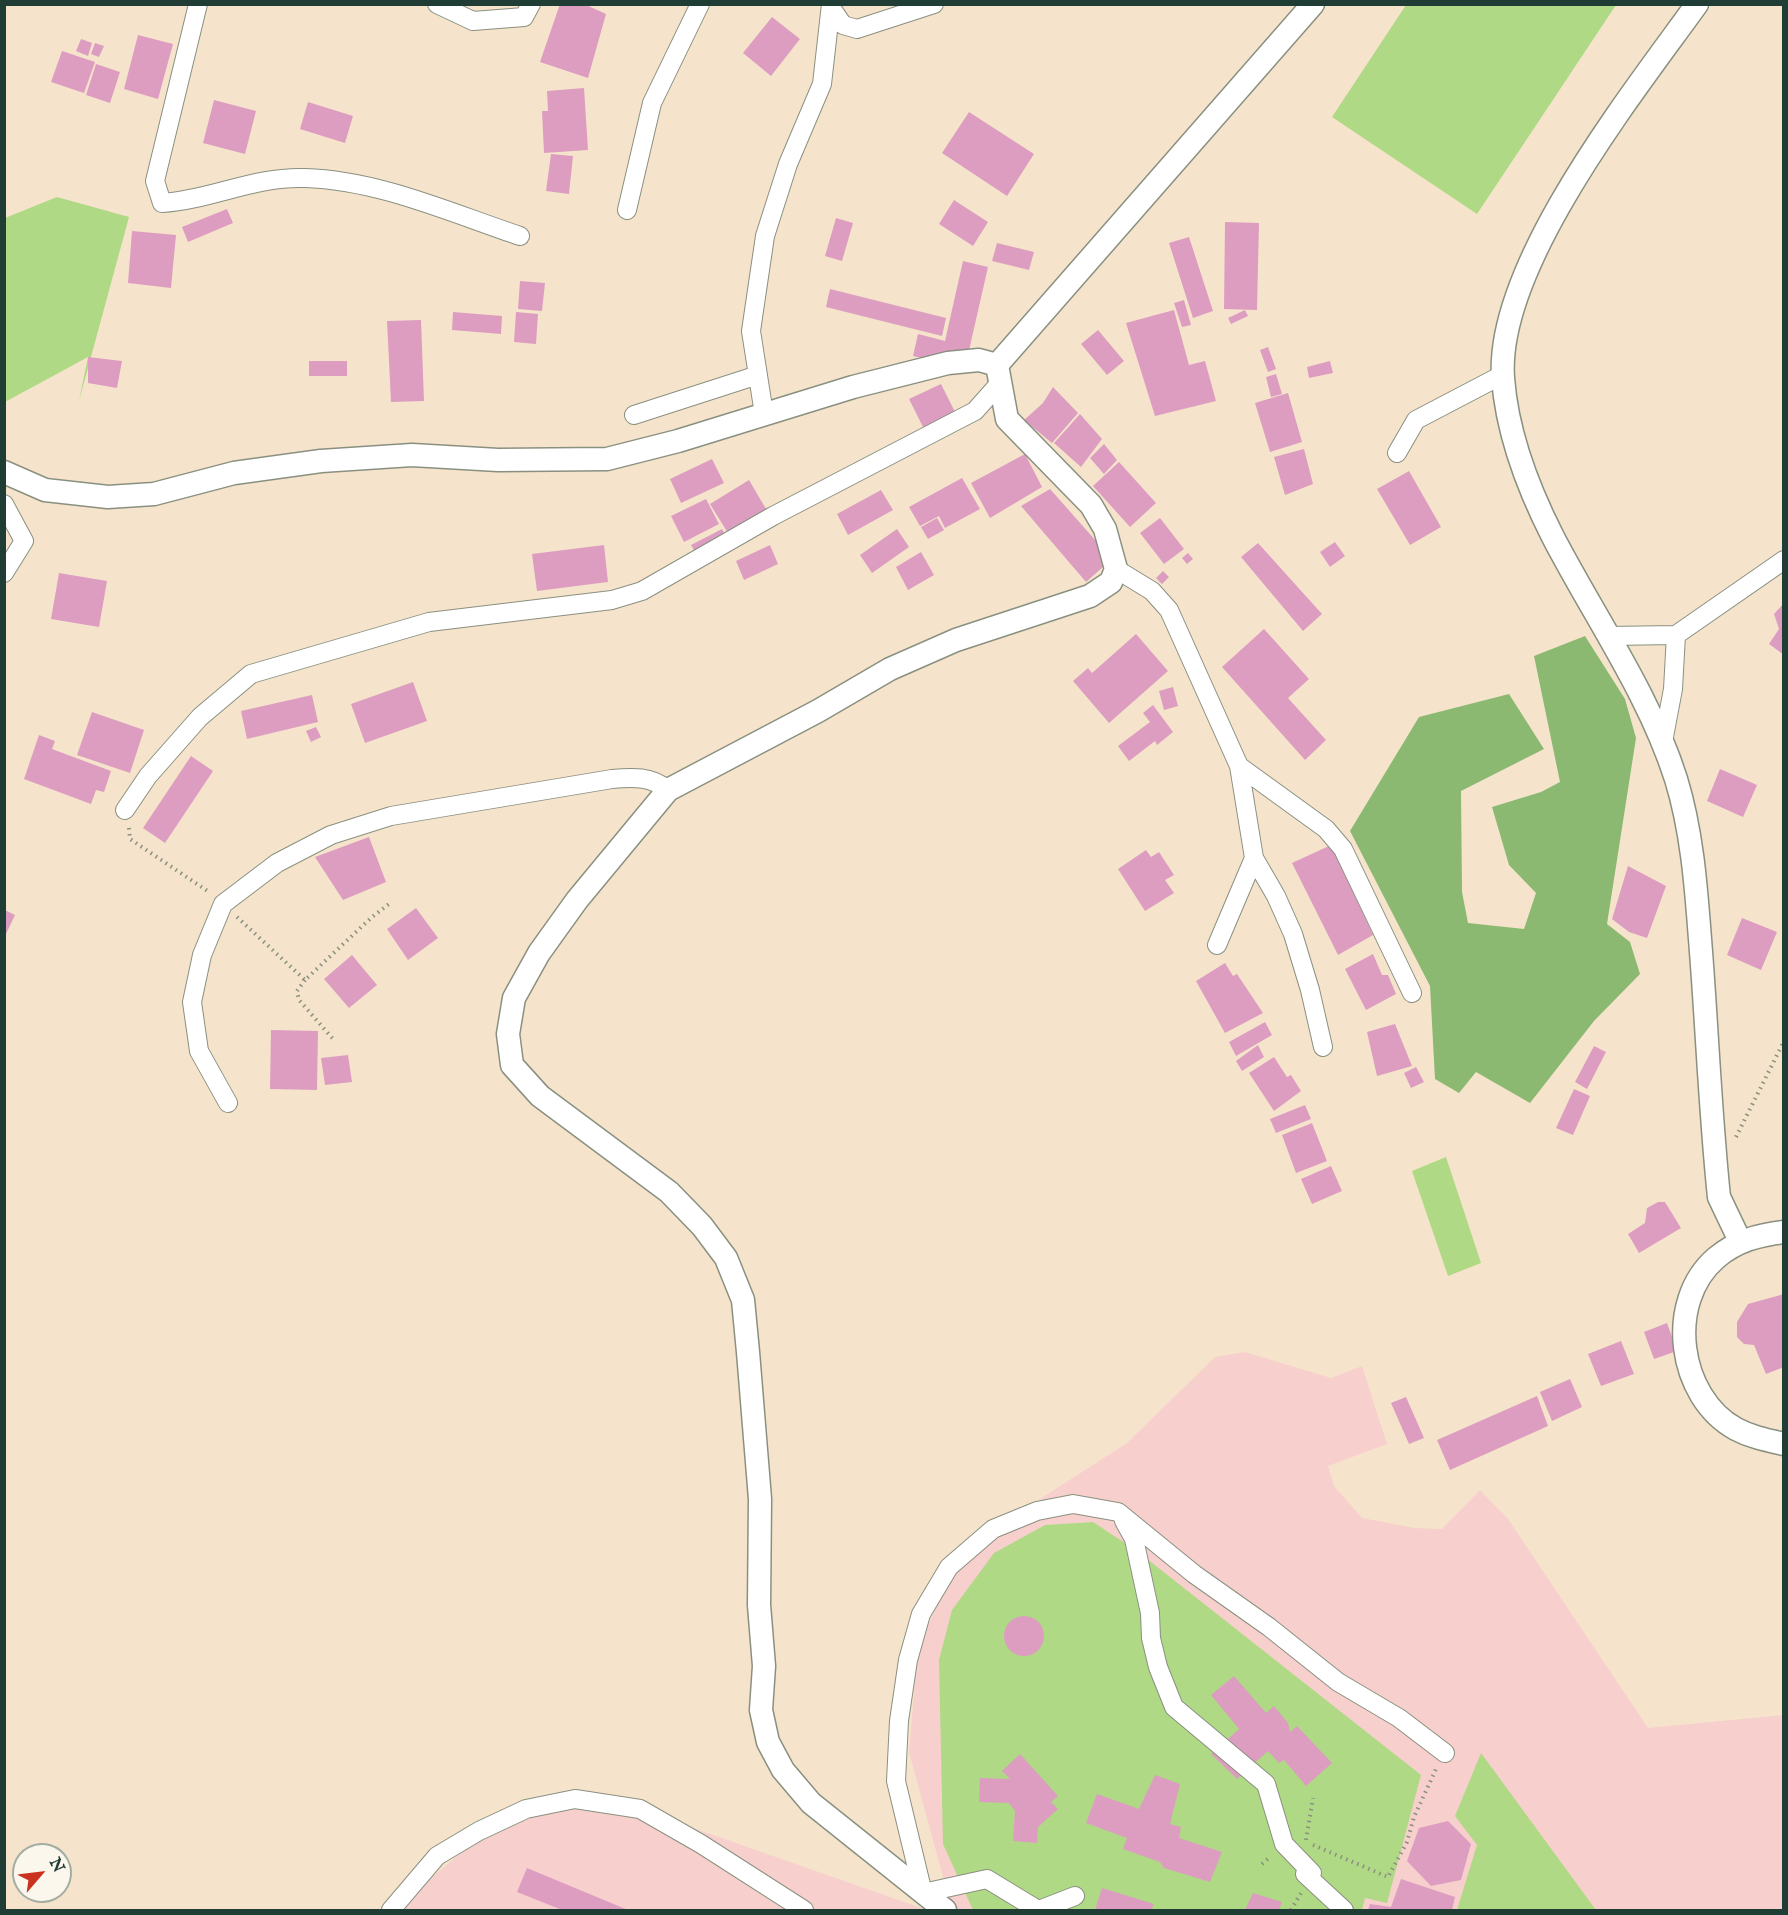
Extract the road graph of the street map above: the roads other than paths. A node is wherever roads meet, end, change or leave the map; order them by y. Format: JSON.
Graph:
{"nodes":[{"id":1,"x":198,"y":4,"type":"edge"},
{"id":2,"x":437,"y":4,"type":"edge"},
{"id":3,"x":531,"y":4,"type":"edge"},
{"id":4,"x":700,"y":4,"type":"edge"},
{"id":5,"x":934,"y":4,"type":"edge"},
{"id":6,"x":1313,"y":4,"type":"edge"},
{"id":7,"x":1697,"y":4,"type":"edge"},
{"id":8,"x":832,"y":7,"type":"edge"},
{"id":9,"x":627,"y":210,"type":"dead end"},
{"id":10,"x":520,"y":236,"type":"dead end"},
{"id":11,"x":998,"y":374,"type":"junction"},
{"id":12,"x":758,"y":375,"type":"junction"},
{"id":13,"x":1502,"y":375,"type":"junction"},
{"id":14,"x":764,"y":414,"type":"junction"},
{"id":15,"x":634,"y":415,"type":"dead end"},
{"id":16,"x":1397,"y":453,"type":"dead end"},
{"id":17,"x":4,"y":472,"type":"edge"},
{"id":18,"x":4,"y":504,"type":"edge"},
{"id":19,"x":1784,"y":560,"type":"edge"},
{"id":20,"x":1116,"y":569,"type":"junction"},
{"id":21,"x":4,"y":573,"type":"edge"},
{"id":22,"x":1676,"y":635,"type":"junction"},
{"id":23,"x":1608,"y":636,"type":"junction"},
{"id":24,"x":1663,"y":742,"type":"junction"},
{"id":25,"x":1239,"y":766,"type":"junction"},
{"id":26,"x":668,"y":790,"type":"junction"},
{"id":27,"x":126,"y":810,"type":"road end"},
{"id":28,"x":1254,"y":858,"type":"junction"},
{"id":29,"x":1217,"y":945,"type":"dead end"},
{"id":30,"x":1412,"y":993,"type":"dead end"},
{"id":31,"x":1323,"y":1047,"type":"dead end"},
{"id":32,"x":228,"y":1102,"type":"dead end"},
{"id":33,"x":1784,"y":1232,"type":"edge"},
{"id":34,"x":1740,"y":1241,"type":"junction"},
{"id":35,"x":1782,"y":1445,"type":"edge"},
{"id":36,"x":1118,"y":1512,"type":"junction"},
{"id":37,"x":1446,"y":1753,"type":"road end"},
{"id":38,"x":923,"y":1893,"type":"junction"},
{"id":39,"x":1075,"y":1896,"type":"dead end"},
{"id":40,"x":391,"y":1911,"type":"edge"},
{"id":41,"x":804,"y":1911,"type":"edge"},
{"id":42,"x":945,"y":1911,"type":"edge"},
{"id":43,"x":1038,"y":1911,"type":"edge"},
{"id":44,"x":1344,"y":1911,"type":"edge"}],
"edges":[{"from":1,"to":10,"type":"street"},
{"from":2,"to":3,"type":"street"},
{"from":4,"to":9,"type":"street"},
{"from":5,"to":8,"type":"street"},
{"from":6,"to":11,"type":"street"},
{"from":7,"to":13,"type":"street"},
{"from":8,"to":12,"type":"street"},
{"from":11,"to":14,"type":"street"},
{"from":11,"to":20,"type":"street"},
{"from":11,"to":27,"type":"street"},
{"from":12,"to":14,"type":"street"},
{"from":12,"to":15,"type":"street"},
{"from":13,"to":16,"type":"street"},
{"from":13,"to":23,"type":"street"},
{"from":14,"to":17,"type":"street"},
{"from":18,"to":21,"type":"street"},
{"from":19,"to":22,"type":"street"},
{"from":20,"to":25,"type":"street"},
{"from":20,"to":26,"type":"street"},
{"from":22,"to":23,"type":"street"},
{"from":22,"to":24,"type":"street"},
{"from":23,"to":24,"type":"street"},
{"from":24,"to":34,"type":"street"},
{"from":25,"to":28,"type":"street"},
{"from":25,"to":30,"type":"street"},
{"from":26,"to":32,"type":"street"},
{"from":26,"to":38,"type":"street"},
{"from":28,"to":29,"type":"street"},
{"from":28,"to":31,"type":"street"},
{"from":33,"to":34,"type":"street"},
{"from":34,"to":35,"type":"street"},
{"from":36,"to":37,"type":"street"},
{"from":36,"to":38,"type":"street"},
{"from":36,"to":44,"type":"street"},
{"from":38,"to":42,"type":"street"},
{"from":38,"to":43,"type":"street"},
{"from":39,"to":43,"type":"street"},
{"from":40,"to":41,"type":"street"}]}
